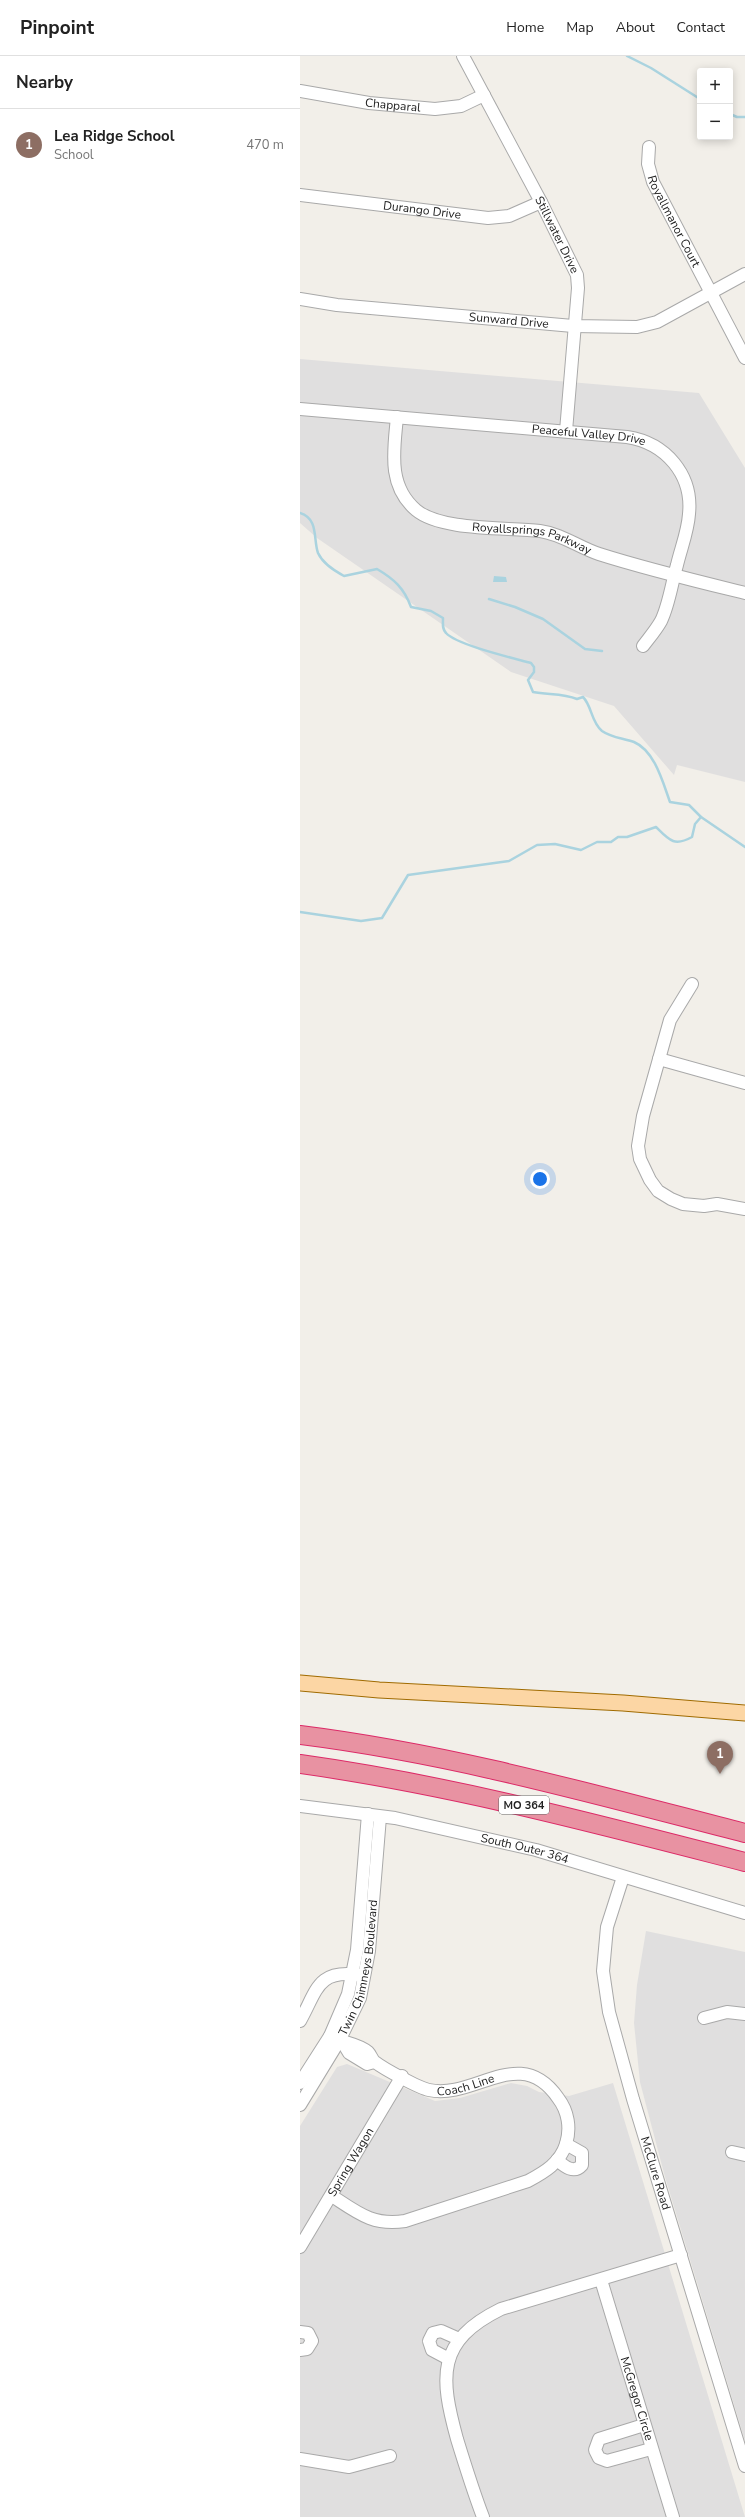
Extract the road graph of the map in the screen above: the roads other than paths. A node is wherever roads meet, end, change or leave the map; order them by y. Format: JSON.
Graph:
{"nodes":[{"id":1,"x":463,"y":56,"type":"edge"},
{"id":2,"x":300,"y":91,"type":"edge"},
{"id":3,"x":484,"y":95,"type":"junction"},
{"id":4,"x":649,"y":147,"type":"dead end"},
{"id":5,"x":300,"y":195,"type":"edge"},
{"id":6,"x":541,"y":202,"type":"junction"},
{"id":7,"x":745,"y":274,"type":"edge"},
{"id":8,"x":711,"y":292,"type":"junction"},
{"id":9,"x":300,"y":299,"type":"edge"},
{"id":10,"x":573,"y":326,"type":"junction"},
{"id":11,"x":745,"y":358,"type":"edge"},
{"id":12,"x":300,"y":409,"type":"edge"},
{"id":13,"x":397,"y":417,"type":"junction"},
{"id":14,"x":566,"y":431,"type":"junction"},
{"id":15,"x":674,"y":574,"type":"junction"},
{"id":16,"x":745,"y":593,"type":"edge"},
{"id":17,"x":643,"y":646,"type":"dead end"},
{"id":18,"x":692,"y":984,"type":"dead end"},
{"id":19,"x":659,"y":1059,"type":"junction"},
{"id":20,"x":745,"y":1083,"type":"edge"},
{"id":21,"x":745,"y":1209,"type":"edge"},
{"id":22,"x":300,"y":1683,"type":"edge"},
{"id":23,"x":745,"y":1713,"type":"edge"},
{"id":24,"x":300,"y":1735,"type":"edge"},
{"id":25,"x":300,"y":1764,"type":"edge"},
{"id":26,"x":300,"y":1806,"type":"edge"},
{"id":27,"x":368,"y":1814,"type":"junction"},
{"id":28,"x":380,"y":1817,"type":"junction"},
{"id":29,"x":745,"y":1833,"type":"edge"},
{"id":30,"x":745,"y":1862,"type":"edge"},
{"id":31,"x":623,"y":1878,"type":"junction"},
{"id":32,"x":745,"y":1913,"type":"edge"},
{"id":33,"x":352,"y":1974,"type":"junction"},
{"id":34,"x":364,"y":1976,"type":"junction"},
{"id":35,"x":745,"y":2014,"type":"edge"},
{"id":36,"x":704,"y":2018,"type":"dead end"},
{"id":37,"x":300,"y":2021,"type":"edge"},
{"id":38,"x":337,"y":2040,"type":"junction"},
{"id":39,"x":402,"y":2076,"type":"junction"},
{"id":40,"x":300,"y":2083,"type":"edge"},
{"id":41,"x":300,"y":2105,"type":"edge"},
{"id":42,"x":566,"y":2144,"type":"junction"},
{"id":43,"x":732,"y":2152,"type":"dead end"},
{"id":44,"x":745,"y":2155,"type":"edge"},
{"id":45,"x":557,"y":2160,"type":"junction"},
{"id":46,"x":332,"y":2196,"type":"junction"},
{"id":47,"x":300,"y":2248,"type":"edge"},
{"id":48,"x":682,"y":2255,"type":"junction"},
{"id":49,"x":601,"y":2280,"type":"junction"},
{"id":50,"x":300,"y":2332,"type":"edge"},
{"id":51,"x":459,"y":2340,"type":"junction"},
{"id":52,"x":300,"y":2350,"type":"edge"},
{"id":53,"x":449,"y":2359,"type":"junction"},
{"id":54,"x":644,"y":2425,"type":"junction"},
{"id":55,"x":651,"y":2449,"type":"junction"},
{"id":56,"x":390,"y":2456,"type":"dead end"},
{"id":57,"x":300,"y":2459,"type":"edge"},
{"id":58,"x":745,"y":2466,"type":"edge"},
{"id":59,"x":483,"y":2517,"type":"edge"},
{"id":60,"x":673,"y":2517,"type":"edge"}],
"edges":[{"from":1,"to":3,"type":"street","name":"Stillwater Drive"},
{"from":2,"to":3,"type":"street","name":"Chapparal"},
{"from":3,"to":6,"type":"street","name":"Stillwater Drive"},
{"from":4,"to":8,"type":"street","name":"Royallmanor Court"},
{"from":5,"to":6,"type":"street","name":"Durango Drive"},
{"from":6,"to":10,"type":"street","name":"Stillwater Drive"},
{"from":7,"to":8,"type":"street","name":"Sunward Drive"},
{"from":8,"to":10,"type":"street","name":"Sunward Drive"},
{"from":8,"to":11,"type":"street","name":"Royallmanor Court"},
{"from":9,"to":10,"type":"street","name":"Sunward Drive"},
{"from":10,"to":14,"type":"street","name":"Stillwater Drive"},
{"from":12,"to":13,"type":"street","name":"Peaceful Valley Drive"},
{"from":13,"to":14,"type":"street","name":"Peaceful Valley Drive"},
{"from":13,"to":15,"type":"street","name":"Royallsprings Parkway"},
{"from":14,"to":15,"type":"street","name":"Peaceful Valley Drive"},
{"from":15,"to":16,"type":"street","name":"Royallsprings Parkway"},
{"from":15,"to":17,"type":"street","name":"Peaceful Valley Drive"},
{"from":18,"to":19,"type":"street"},
{"from":19,"to":20,"type":"street"},
{"from":19,"to":21,"type":"street"},
{"from":22,"to":23,"type":"main road"},
{"from":24,"to":29,"type":"highway","number":"MO 364"},
{"from":25,"to":30,"type":"highway","number":"MO 364"},
{"from":26,"to":27,"type":"street","name":"South Outer 364"},
{"from":27,"to":28,"type":"street","name":"South Outer 364"},
{"from":27,"to":33,"type":"street","name":"Twin Chimneys Boulevard"},
{"from":28,"to":31,"type":"street","name":"South Outer 364"},
{"from":28,"to":34,"type":"street","name":"Twin Chimneys Boulevard"},
{"from":31,"to":32,"type":"street","name":"South Outer 364"},
{"from":31,"to":48,"type":"street","name":"McClure Road"},
{"from":33,"to":34,"type":"street"},
{"from":33,"to":37,"type":"street"},
{"from":33,"to":38,"type":"street","name":"Twin Chimneys Boulevard"},
{"from":34,"to":38,"type":"street","name":"Twin Chimneys Boulevard"},
{"from":35,"to":36,"type":"street"},
{"from":38,"to":39,"type":"street","name":"Coach Line"},
{"from":38,"to":40,"type":"street","name":"Twin Chimneys Boulevard"},
{"from":38,"to":41,"type":"street","name":"Twin Chimneys Boulevard"},
{"from":39,"to":42,"type":"street","name":"Coach Line"},
{"from":39,"to":46,"type":"street","name":"Spring Wagon"},
{"from":42,"to":45,"type":"street","name":"Coach Line"},
{"from":42,"to":45,"type":"street"},
{"from":43,"to":44,"type":"street"},
{"from":45,"to":46,"type":"street","name":"Coach Line"},
{"from":46,"to":47,"type":"street","name":"Spring Wagon"},
{"from":48,"to":49,"type":"street"},
{"from":48,"to":58,"type":"street","name":"McClure Road"},
{"from":49,"to":51,"type":"street"},
{"from":49,"to":54,"type":"street","name":"McGregor Circle"},
{"from":50,"to":52,"type":"street"},
{"from":51,"to":53,"type":"street"},
{"from":51,"to":53,"type":"street"},
{"from":53,"to":59,"type":"street"},
{"from":54,"to":55,"type":"street","name":"McGregor Circle"},
{"from":54,"to":55,"type":"street"},
{"from":55,"to":60,"type":"street","name":"McGregor Circle"},
{"from":56,"to":57,"type":"street"}]}
